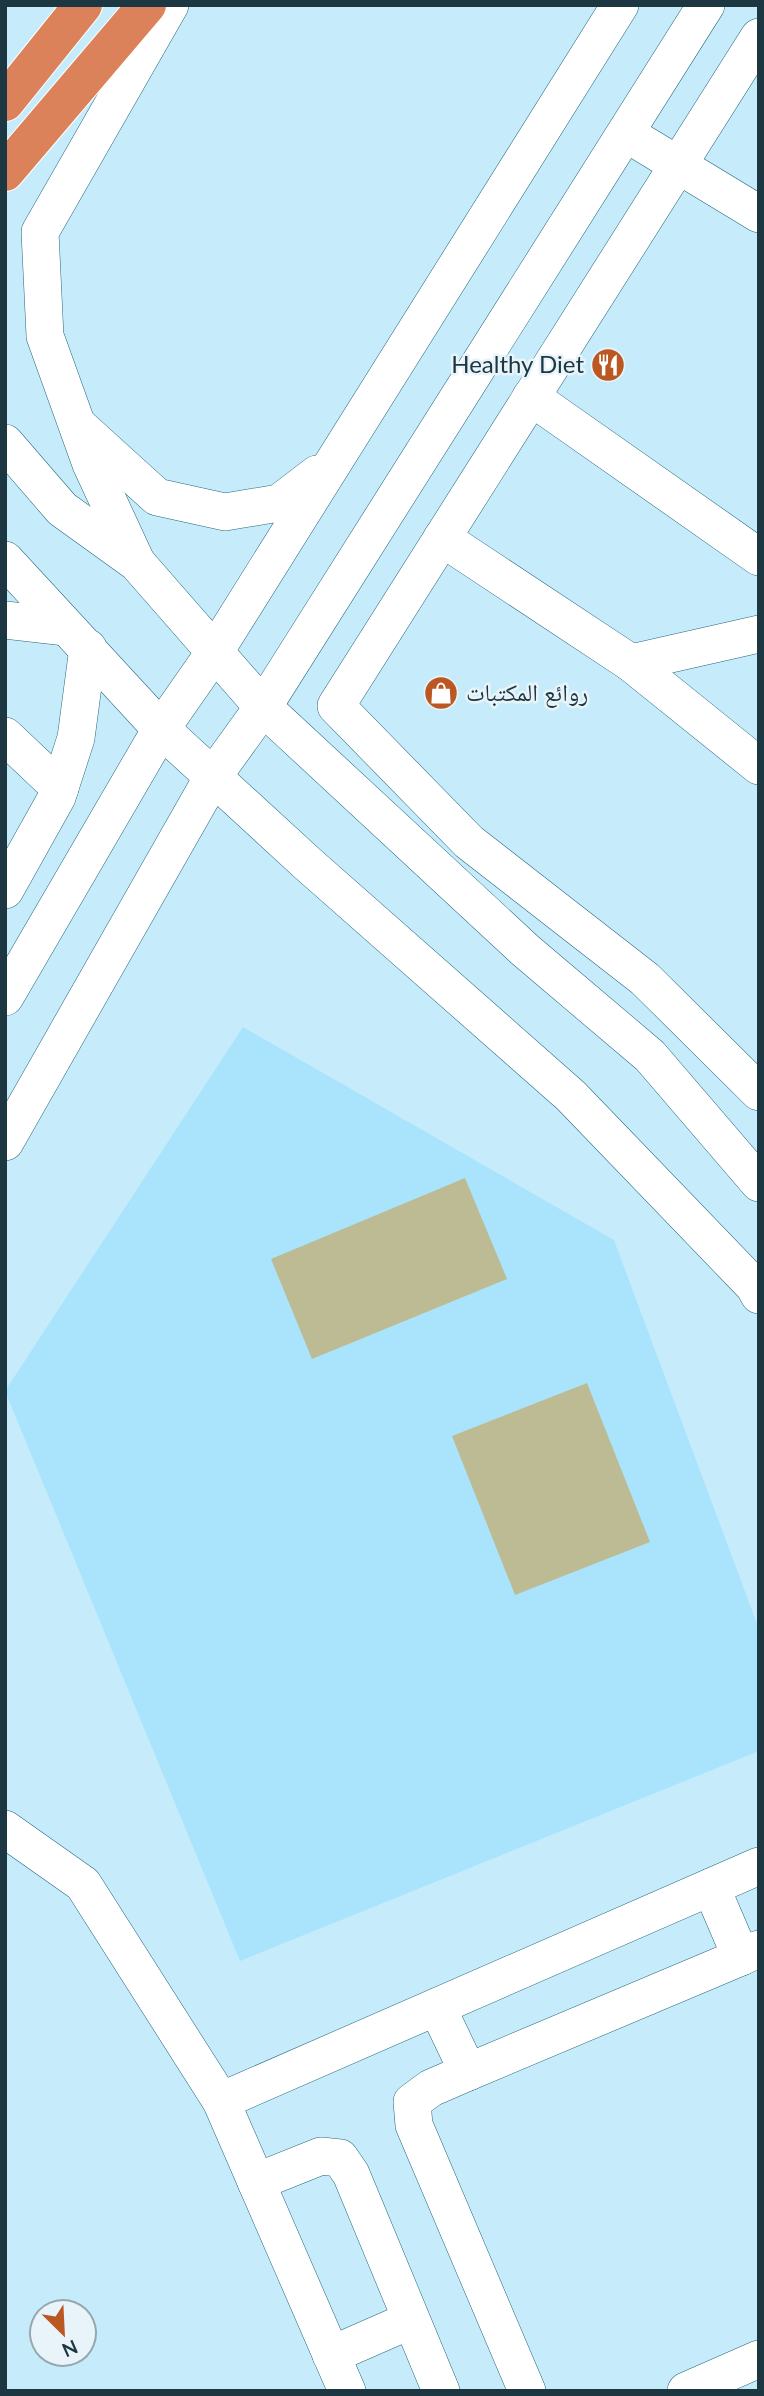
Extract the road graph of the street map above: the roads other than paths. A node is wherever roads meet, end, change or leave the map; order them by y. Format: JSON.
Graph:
{"nodes":[{"id":1,"x":83,"y":5,"type":"edge"},
{"id":2,"x":147,"y":5,"type":"edge"},
{"id":3,"x":170,"y":5,"type":"edge"},
{"id":4,"x":620,"y":5,"type":"edge"},
{"id":5,"x":706,"y":5,"type":"edge"},
{"id":6,"x":759,"y":37,"type":"edge"},
{"id":7,"x":5,"y":102,"type":"edge"},
{"id":8,"x":627,"y":135,"type":"junction"},
{"id":9,"x":678,"y":165,"type":"junction"},
{"id":10,"x":5,"y":172,"type":"edge"},
{"id":11,"x":759,"y":214,"type":"edge"},
{"id":12,"x":531,"y":397,"type":"junction"},
{"id":13,"x":76,"y":422,"type":"junction"},
{"id":14,"x":5,"y":443,"type":"edge"},
{"id":15,"x":334,"y":461,"type":"junction"},
{"id":16,"x":442,"y":538,"type":"junction"},
{"id":17,"x":759,"y":557,"type":"edge"},
{"id":18,"x":5,"y":560,"type":"edge"},
{"id":19,"x":137,"y":563,"type":"junction"},
{"id":20,"x":5,"y":620,"type":"edge"},
{"id":21,"x":759,"y":634,"type":"edge"},
{"id":22,"x":77,"y":638,"type":"junction"},
{"id":23,"x":214,"y":653,"type":"junction"},
{"id":24,"x":631,"y":663,"type":"junction"},
{"id":25,"x":262,"y":707,"type":"junction"},
{"id":26,"x":161,"y":729,"type":"junction"},
{"id":27,"x":5,"y":736,"type":"edge"},
{"id":28,"x":759,"y":766,"type":"edge"},
{"id":29,"x":214,"y":775,"type":"junction"},
{"id":30,"x":60,"y":788,"type":"junction"},
{"id":31,"x":5,"y":890,"type":"edge"},
{"id":32,"x":5,"y":998,"type":"edge"},
{"id":33,"x":713,"y":1047,"type":"junction"},
{"id":34,"x":680,"y":1091,"type":"junction"},
{"id":35,"x":759,"y":1092,"type":"edge"},
{"id":36,"x":5,"y":1142,"type":"edge"},
{"id":37,"x":759,"y":1184,"type":"edge"},
{"id":38,"x":759,"y":1295,"type":"edge"},
{"id":39,"x":5,"y":1829,"type":"edge"},
{"id":40,"x":759,"y":1866,"type":"edge"},
{"id":41,"x":711,"y":1887,"type":"junction"},
{"id":42,"x":750,"y":1953,"type":"edge"},
{"id":43,"x":437,"y":2007,"type":"junction"},
{"id":44,"x":468,"y":2072,"type":"junction"},
{"id":45,"x":221,"y":2101,"type":"junction"},
{"id":46,"x":256,"y":2182,"type":"junction"},
{"id":47,"x":411,"y":2320,"type":"junction"},
{"id":48,"x":331,"y":2355,"type":"junction"},
{"id":49,"x":759,"y":2359,"type":"edge"},
{"id":50,"x":346,"y":2391,"type":"edge"},
{"id":51,"x":441,"y":2391,"type":"edge"},
{"id":52,"x":527,"y":2391,"type":"edge"},
{"id":53,"x":686,"y":2391,"type":"edge"}],
"edges":[{"from":1,"to":7,"type":"highway"},
{"from":2,"to":10,"type":"highway"},
{"from":3,"to":13,"type":"street"},
{"from":4,"to":15,"type":"street"},
{"from":5,"to":8,"type":"street"},
{"from":6,"to":9,"type":"street"},
{"from":8,"to":9,"type":"street"},
{"from":8,"to":25,"type":"street"},
{"from":9,"to":11,"type":"street"},
{"from":9,"to":12,"type":"street"},
{"from":12,"to":16,"type":"street"},
{"from":12,"to":17,"type":"street"},
{"from":13,"to":15,"type":"street"},
{"from":13,"to":19,"type":"street"},
{"from":14,"to":19,"type":"street"},
{"from":15,"to":23,"type":"street"},
{"from":16,"to":24,"type":"street"},
{"from":16,"to":33,"type":"street"},
{"from":18,"to":22,"type":"street"},
{"from":19,"to":23,"type":"street"},
{"from":20,"to":22,"type":"street"},
{"from":21,"to":24,"type":"street"},
{"from":22,"to":26,"type":"street"},
{"from":22,"to":30,"type":"street"},
{"from":23,"to":25,"type":"street"},
{"from":23,"to":26,"type":"street"},
{"from":24,"to":28,"type":"street"},
{"from":25,"to":29,"type":"street"},
{"from":25,"to":34,"type":"street"},
{"from":26,"to":29,"type":"street"},
{"from":26,"to":32,"type":"street"},
{"from":27,"to":30,"type":"street"},
{"from":29,"to":36,"type":"street"},
{"from":29,"to":38,"type":"street"},
{"from":30,"to":31,"type":"street"},
{"from":33,"to":34,"type":"street"},
{"from":33,"to":35,"type":"street"},
{"from":34,"to":37,"type":"street"},
{"from":39,"to":45,"type":"street"},
{"from":40,"to":41,"type":"street"},
{"from":41,"to":42,"type":"street"},
{"from":41,"to":43,"type":"street"},
{"from":42,"to":44,"type":"street"},
{"from":43,"to":44,"type":"street"},
{"from":43,"to":45,"type":"street"},
{"from":44,"to":52,"type":"street"},
{"from":45,"to":46,"type":"street"},
{"from":46,"to":47,"type":"street"},
{"from":46,"to":48,"type":"street"},
{"from":47,"to":48,"type":"street"},
{"from":47,"to":51,"type":"street"},
{"from":48,"to":50,"type":"street"},
{"from":49,"to":53,"type":"street"}]}
